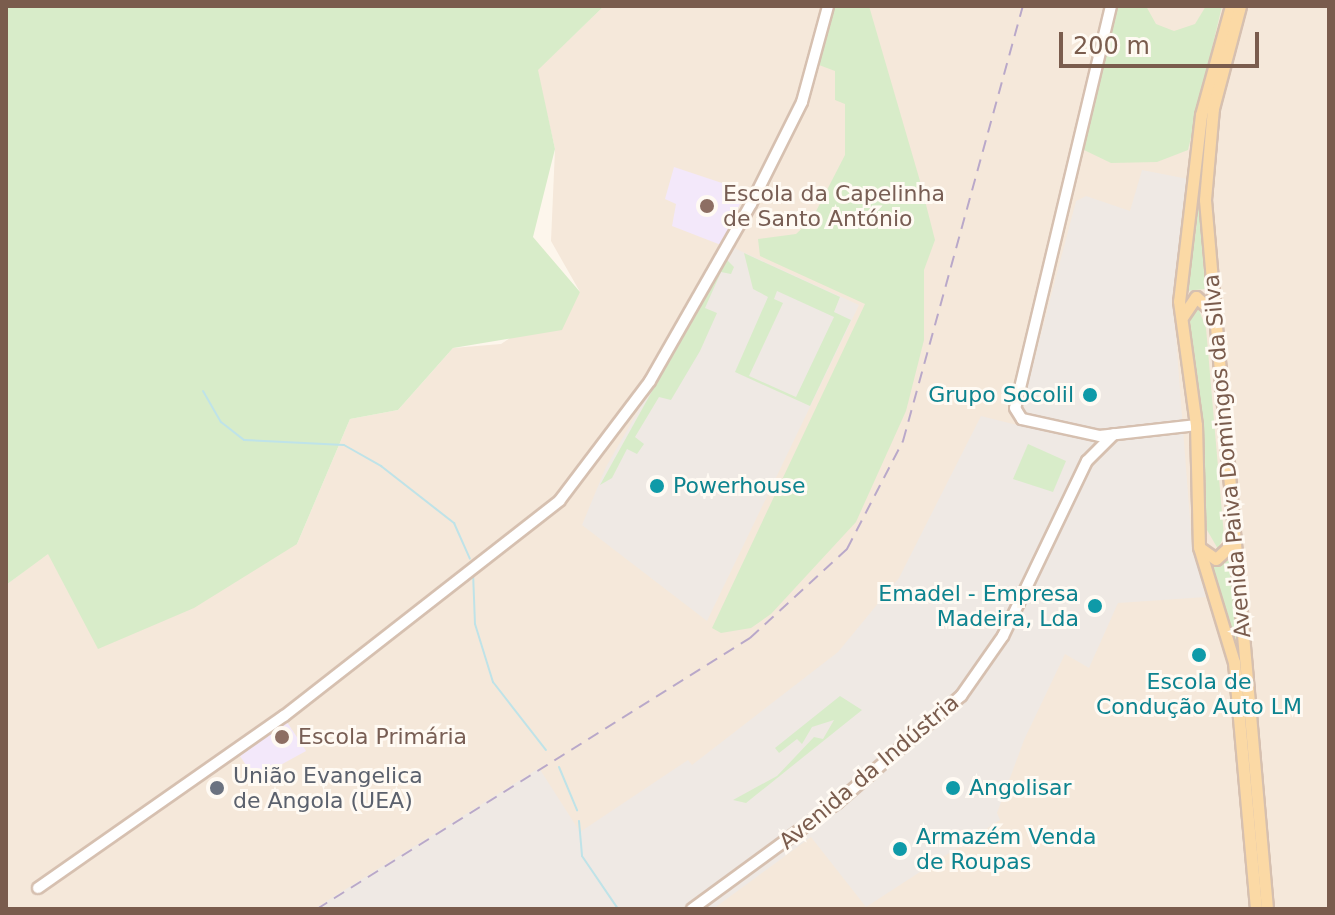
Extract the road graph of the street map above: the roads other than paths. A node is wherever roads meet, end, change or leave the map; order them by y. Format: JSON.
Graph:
{"nodes":[{"id":1,"x":828,"y":6,"type":"edge"},
{"id":2,"x":1111,"y":6,"type":"edge"},
{"id":3,"x":1231,"y":6,"type":"edge"},
{"id":4,"x":1240,"y":6,"type":"edge"},
{"id":5,"x":1214,"y":321,"type":"junction"},
{"id":6,"x":1181,"y":325,"type":"junction"},
{"id":7,"x":1196,"y":425,"type":"junction"},
{"id":8,"x":1077,"y":432,"type":"junction"},
{"id":9,"x":1114,"y":434,"type":"junction"},
{"id":10,"x":1077,"y":478,"type":"junction"},
{"id":11,"x":1234,"y":541,"type":"junction"},
{"id":12,"x":1199,"y":547,"type":"junction"},
{"id":13,"x":38,"y":888,"type":"dead end"},
{"id":14,"x":692,"y":909,"type":"edge"},
{"id":15,"x":1256,"y":909,"type":"edge"},
{"id":16,"x":1267,"y":909,"type":"edge"}],
"edges":[{"from":1,"to":13,"type":"street"},
{"from":2,"to":8,"type":"street"},
{"from":3,"to":6,"type":"main road","name":"Avenida Paiva Domingos da Silva"},
{"from":4,"to":5,"type":"main road","name":"Avenida Paiva Domingos da Silva"},
{"from":5,"to":6,"type":"main road"},
{"from":5,"to":11,"type":"main road","name":"Avenida Paiva Domingos da Silva"},
{"from":6,"to":7,"type":"main road","name":"Avenida Paiva Domingos da Silva"},
{"from":7,"to":9,"type":"street"},
{"from":7,"to":12,"type":"main road","name":"Avenida Paiva Domingos da Silva"},
{"from":8,"to":9,"type":"street"},
{"from":8,"to":10,"type":"street","name":"Avenida da Indústria"},
{"from":9,"to":10,"type":"street","name":"Avenida da Indústria"},
{"from":10,"to":14,"type":"street","name":"Avenida da Indústria"},
{"from":11,"to":12,"type":"main road"},
{"from":11,"to":16,"type":"main road","name":"Avenida Paiva Domingos da Silva"},
{"from":12,"to":15,"type":"main road","name":"Avenida Paiva Domingos da Silva"}]}
